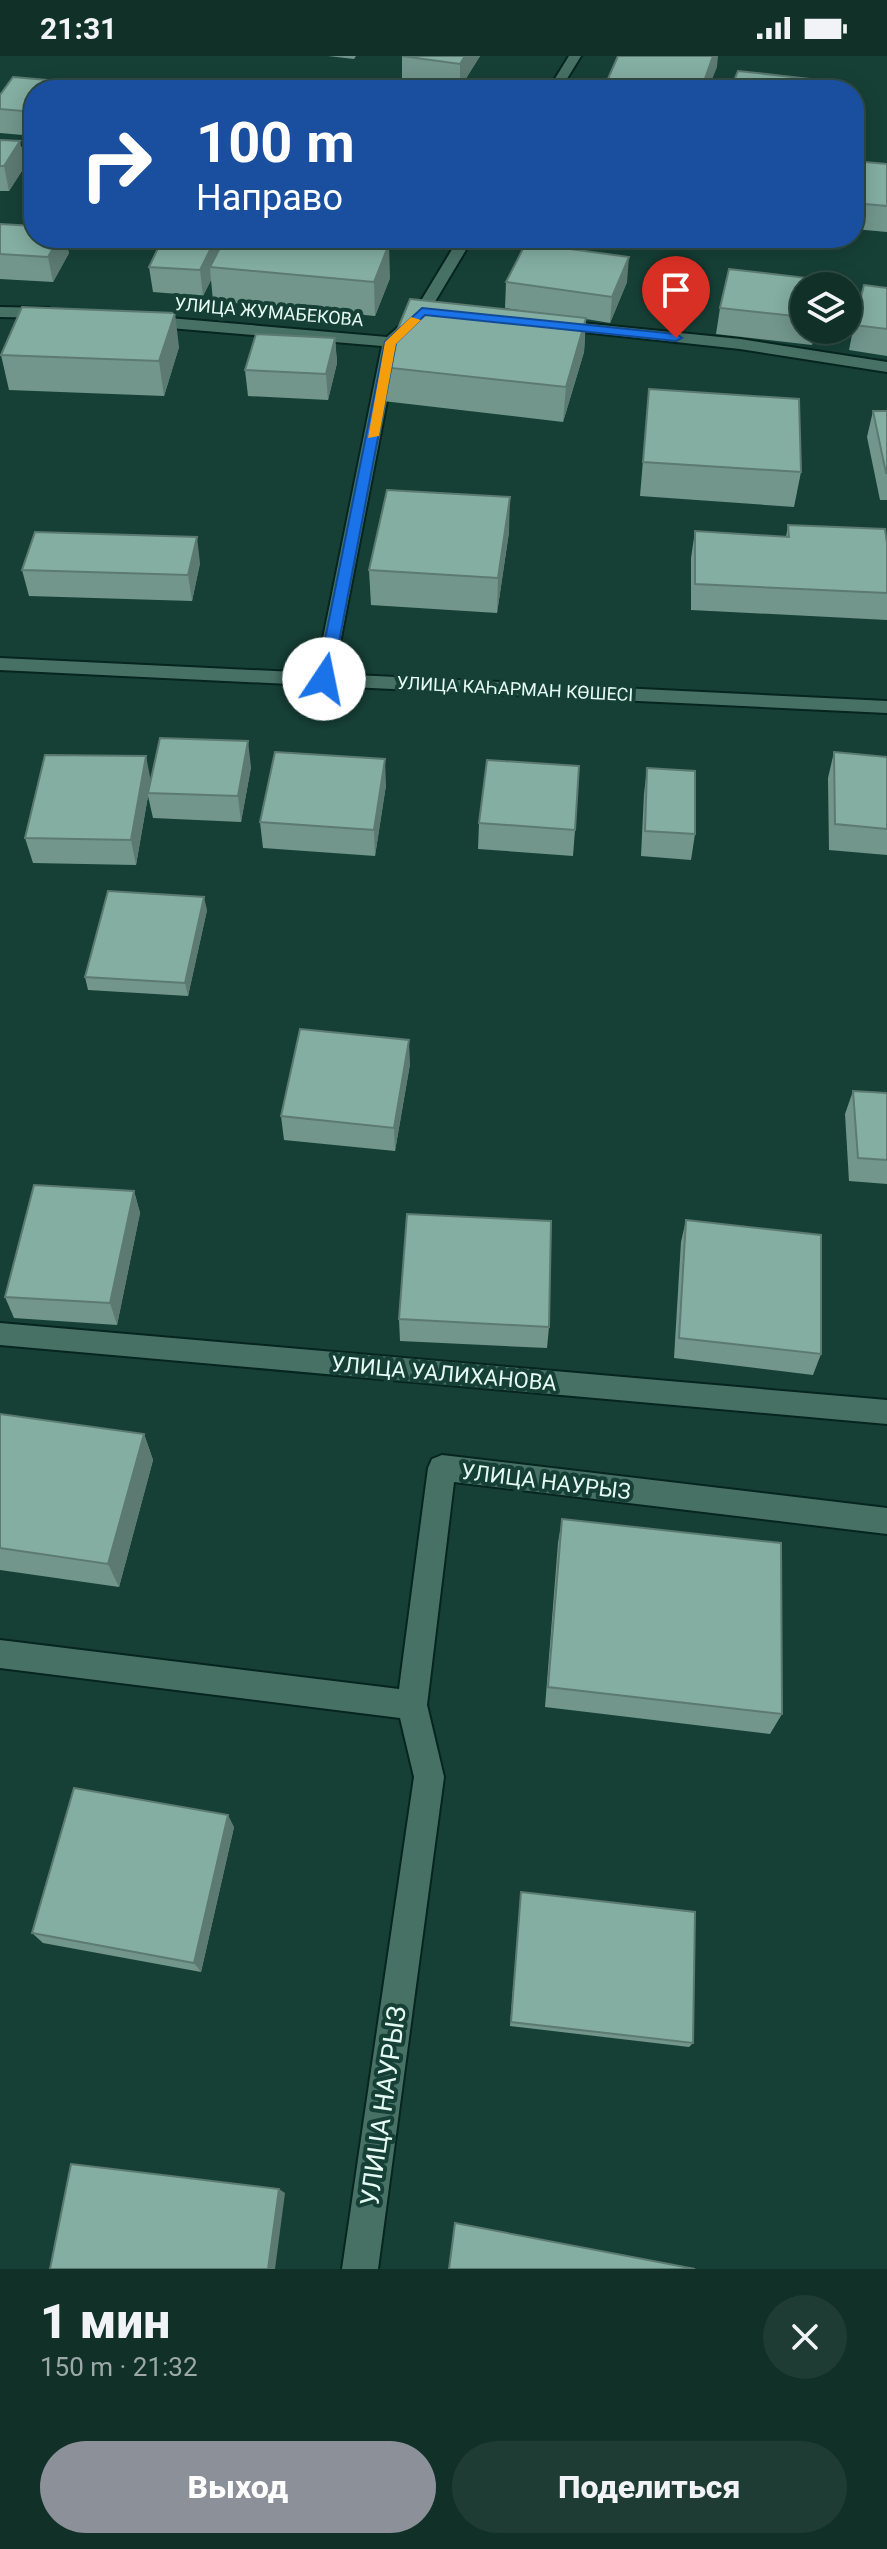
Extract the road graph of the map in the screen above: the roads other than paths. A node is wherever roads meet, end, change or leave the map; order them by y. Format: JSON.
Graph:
{"nodes":[{"id":1,"x":575,"y":56,"type":"edge"},
{"id":2,"x":560,"y":80,"type":"edge"},
{"id":3,"x":0,"y":148,"type":"edge"},
{"id":4,"x":24,"y":151,"type":"edge"},
{"id":5,"x":461,"y":248,"type":"edge"},
{"id":6,"x":0,"y":312,"type":"edge"},
{"id":7,"x":59,"y":313,"type":"edge"},
{"id":8,"x":122,"y":319,"type":"edge"},
{"id":9,"x":533,"y":323,"type":"edge"},
{"id":10,"x":391,"y":342,"type":"junction"},
{"id":11,"x":887,"y":367,"type":"edge"},
{"id":12,"x":0,"y":664,"type":"edge"},
{"id":13,"x":324,"y":679,"type":"junction"},
{"id":14,"x":887,"y":707,"type":"edge"},
{"id":15,"x":0,"y":1334,"type":"edge"},
{"id":16,"x":887,"y":1412,"type":"edge"},
{"id":17,"x":887,"y":1521,"type":"edge"},
{"id":18,"x":0,"y":1654,"type":"edge"},
{"id":19,"x":412,"y":1705,"type":"junction"},
{"id":20,"x":360,"y":2269,"type":"edge"}],
"edges":[{"from":1,"to":2,"type":"street"},
{"from":3,"to":4,"type":"street"},
{"from":5,"to":10,"type":"street"},
{"from":6,"to":7,"type":"street"},
{"from":8,"to":10,"type":"street","name":"УЛИЦА ЖУМАБЕКОВА"},
{"from":9,"to":11,"type":"street"},
{"from":10,"to":13,"type":"street"},
{"from":12,"to":13,"type":"street","name":"УЛИЦА КАҺАРМАН КӨШЕСІ"},
{"from":13,"to":14,"type":"street","name":"УЛИЦА КАҺАРМАН КӨШЕСІ"},
{"from":15,"to":16,"type":"street","name":"УЛИЦА УАЛИХАНОВА"},
{"from":17,"to":19,"type":"street","name":"УЛИЦА НАУРЫЗ"},
{"from":18,"to":19,"type":"street"},
{"from":19,"to":20,"type":"street","name":"УЛИЦА НАУРЫЗ"}]}
